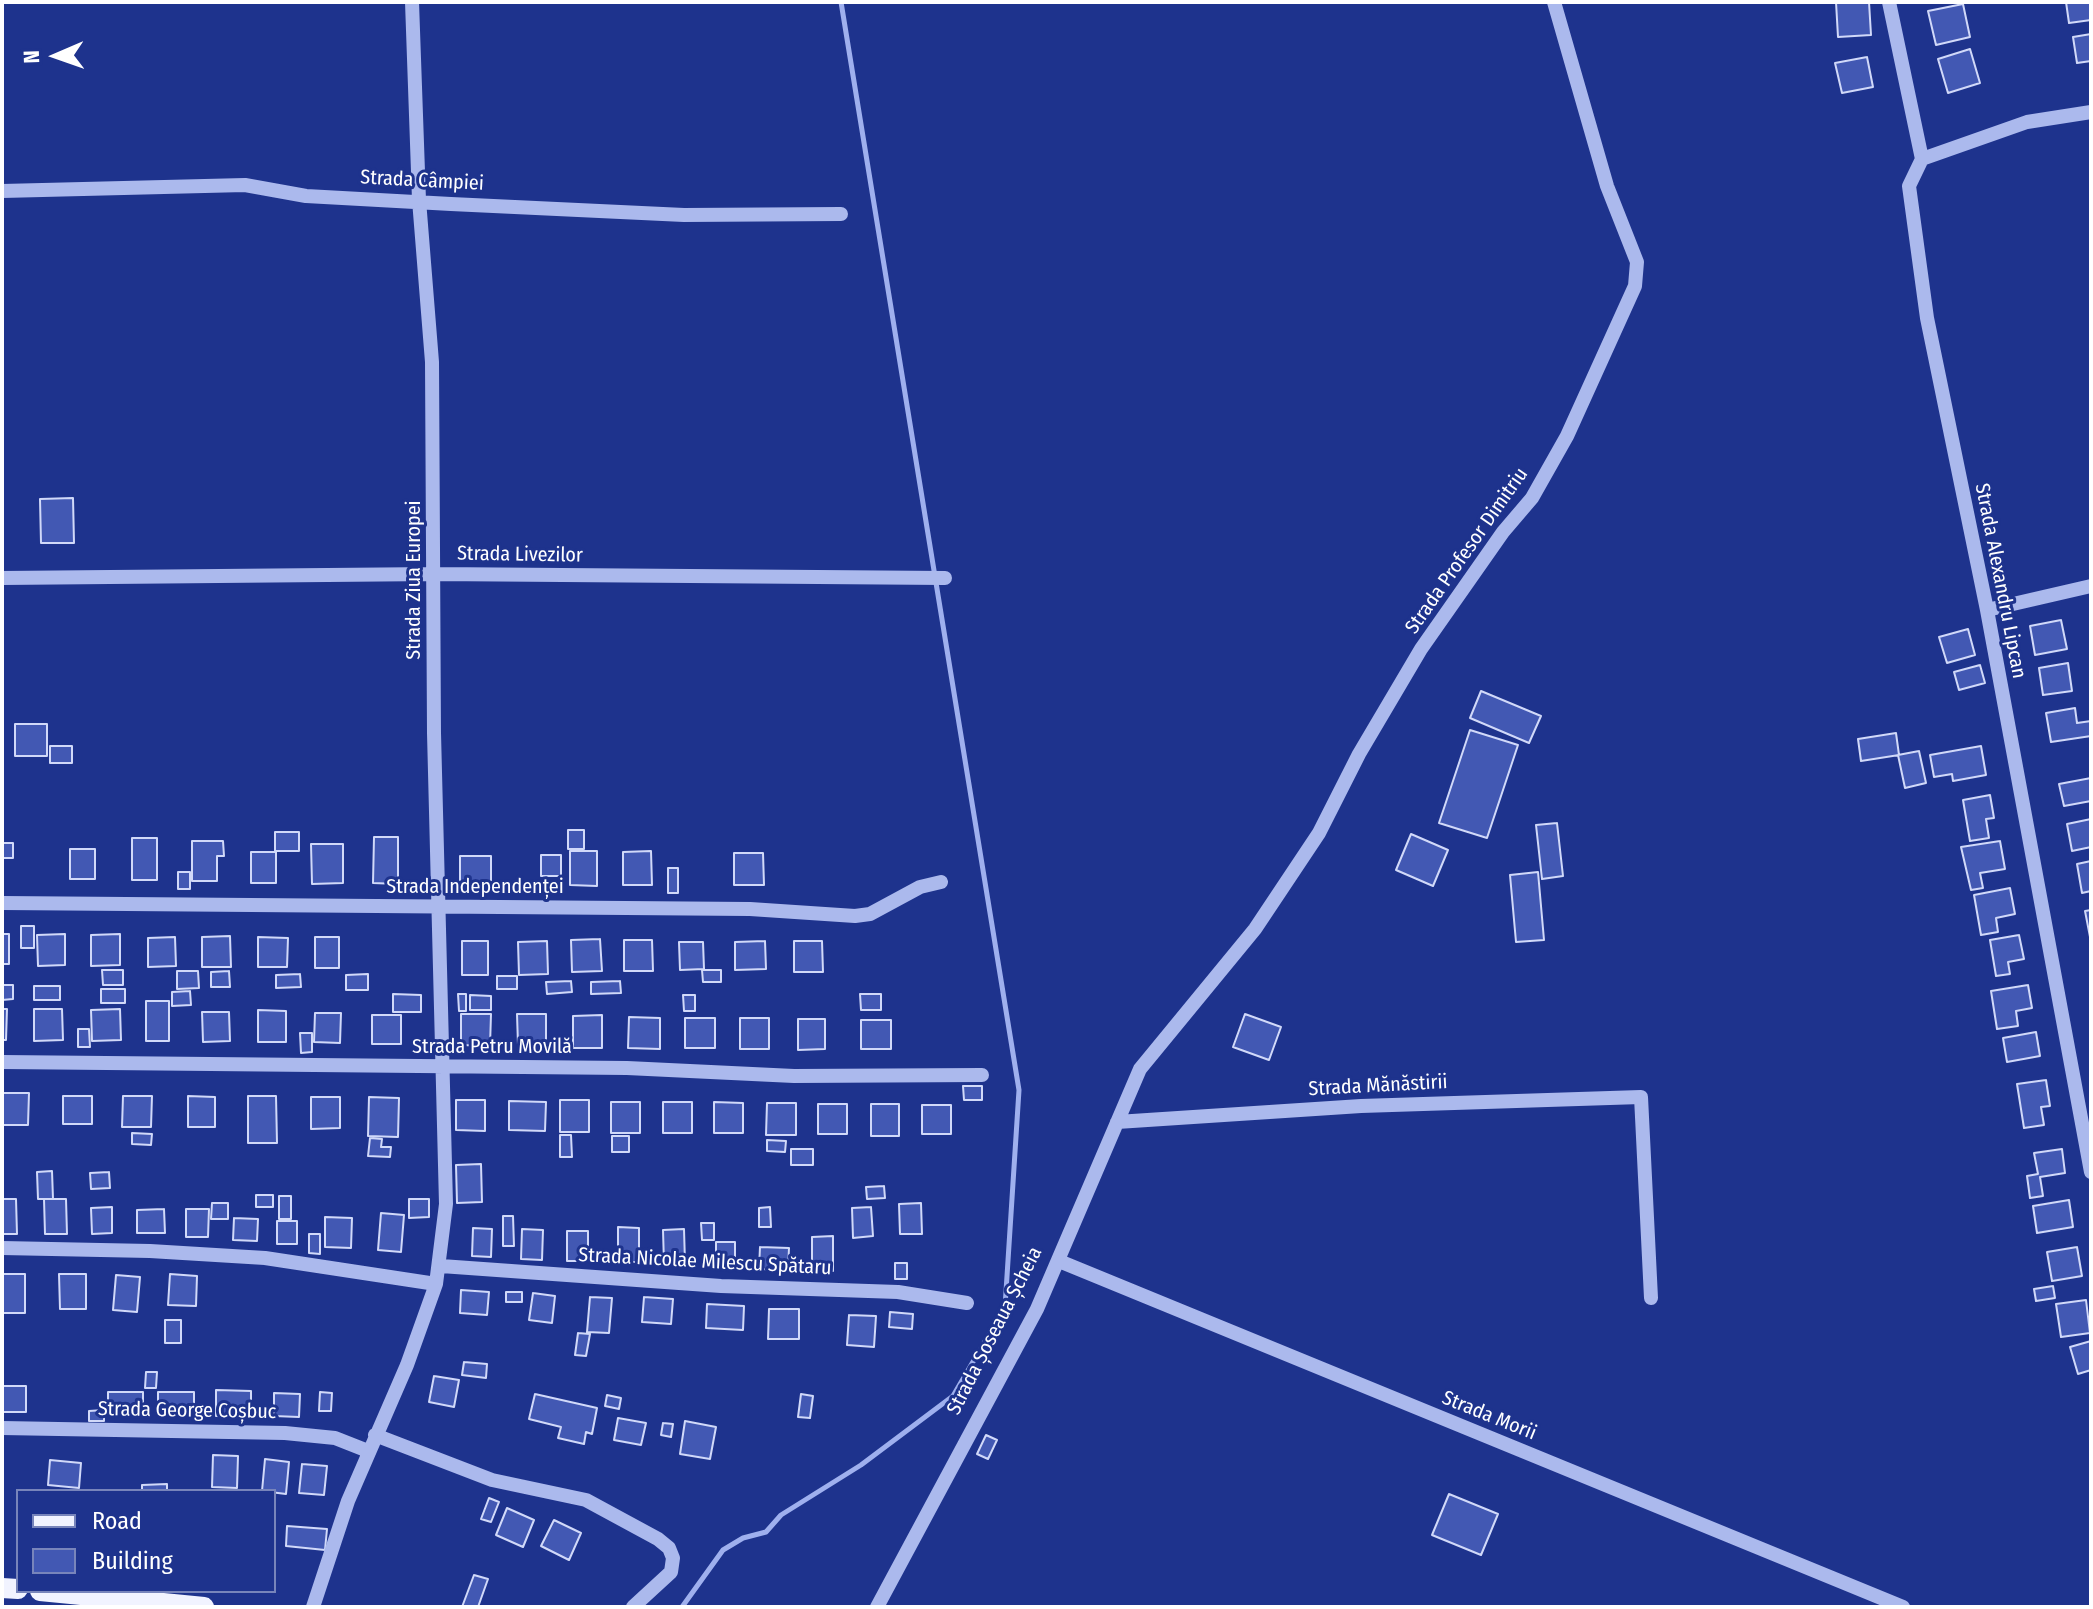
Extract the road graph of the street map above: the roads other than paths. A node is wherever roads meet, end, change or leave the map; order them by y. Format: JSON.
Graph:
{"nodes":[{"id":1,"x":412,"y":2,"type":"edge"},
{"id":2,"x":1554,"y":2,"type":"edge"},
{"id":3,"x":1889,"y":2,"type":"edge"},
{"id":4,"x":2091,"y":112,"type":"edge"},
{"id":5,"x":1922,"y":159,"type":"junction"},
{"id":6,"x":2,"y":191,"type":"edge"},
{"id":7,"x":419,"y":200,"type":"junction"},
{"id":8,"x":841,"y":214,"type":"dead end"},
{"id":9,"x":435,"y":574,"type":"junction"},
{"id":10,"x":2,"y":578,"type":"edge"},
{"id":11,"x":945,"y":578,"type":"dead end"},
{"id":12,"x":2091,"y":586,"type":"edge"},
{"id":13,"x":1987,"y":610,"type":"junction"},
{"id":14,"x":941,"y":882,"type":"dead end"},
{"id":15,"x":2,"y":903,"type":"edge"},
{"id":16,"x":438,"y":907,"type":"junction"},
{"id":17,"x":2,"y":1062,"type":"edge"},
{"id":18,"x":441,"y":1067,"type":"junction"},
{"id":19,"x":1140,"y":1069,"type":"joint"},
{"id":20,"x":982,"y":1075,"type":"dead end"},
{"id":21,"x":1117,"y":1122,"type":"junction"},
{"id":22,"x":2087,"y":1123,"type":"edge"},
{"id":23,"x":2091,"y":1172,"type":"edge"},
{"id":24,"x":2,"y":1248,"type":"edge"},
{"id":25,"x":1059,"y":1261,"type":"junction"},
{"id":26,"x":441,"y":1266,"type":"junction"},
{"id":27,"x":436,"y":1284,"type":"junction"},
{"id":28,"x":1651,"y":1298,"type":"dead end"},
{"id":29,"x":967,"y":1303,"type":"dead end"},
{"id":30,"x":2,"y":1428,"type":"edge"},
{"id":31,"x":375,"y":1435,"type":"junction"},
{"id":32,"x":368,"y":1451,"type":"junction"},
{"id":33,"x":60,"y":1593,"type":"edge"},
{"id":34,"x":204,"y":1607,"type":"edge"},
{"id":35,"x":313,"y":1607,"type":"edge"},
{"id":36,"x":633,"y":1607,"type":"edge"},
{"id":37,"x":877,"y":1607,"type":"edge"},
{"id":38,"x":1903,"y":1607,"type":"edge"}],
"edges":[{"from":1,"to":7,"type":"street","name":"Strada Ziua Europei"},
{"from":2,"to":19,"type":"street","name":"Strada Profesor Dimitriu"},
{"from":3,"to":5,"type":"street","name":"Strada Alexandru Lipcan"},
{"from":4,"to":5,"type":"street"},
{"from":5,"to":13,"type":"street","name":"Strada Alexandru Lipcan"},
{"from":6,"to":7,"type":"street","name":"Strada Câmpiei"},
{"from":7,"to":8,"type":"street","name":"Strada Câmpiei"},
{"from":7,"to":9,"type":"street","name":"Strada Ziua Europei"},
{"from":9,"to":10,"type":"street","name":"Strada Livezilor"},
{"from":9,"to":11,"type":"street","name":"Strada Livezilor"},
{"from":9,"to":16,"type":"street","name":"Strada Ziua Europei"},
{"from":12,"to":13,"type":"street"},
{"from":13,"to":22,"type":"street","name":"Strada Alexandru Lipcan"},
{"from":14,"to":16,"type":"street","name":"Strada Independenței"},
{"from":15,"to":16,"type":"street","name":"Strada Independenței"},
{"from":16,"to":18,"type":"street","name":"Strada Ziua Europei"},
{"from":17,"to":18,"type":"street","name":"Strada Petru Movilă"},
{"from":18,"to":20,"type":"street","name":"Strada Petru Movilă"},
{"from":18,"to":26,"type":"street","name":"Strada Ziua Europei"},
{"from":19,"to":21,"type":"street","name":"Strada Șoseaua Șcheia"},
{"from":21,"to":25,"type":"street","name":"Strada Șoseaua Șcheia"},
{"from":21,"to":28,"type":"street","name":"Strada Mănăstirii"},
{"from":22,"to":23,"type":"street","name":"Strada Alexandru Lipcan"},
{"from":24,"to":27,"type":"street"},
{"from":25,"to":37,"type":"street","name":"Strada Șoseaua Șcheia"},
{"from":25,"to":38,"type":"street","name":"Strada Morii"},
{"from":26,"to":27,"type":"street","name":"Strada Ziua Europei"},
{"from":26,"to":29,"type":"street","name":"Strada Nicolae Milescu Spătaru"},
{"from":27,"to":31,"type":"street","name":"Strada Ziua Europei"},
{"from":30,"to":32,"type":"street","name":"Strada George Coșbuc"},
{"from":31,"to":32,"type":"street","name":"Strada Ziua Europei"},
{"from":31,"to":36,"type":"street"},
{"from":32,"to":35,"type":"street","name":"Strada Ziua Europei"},
{"from":33,"to":34,"type":"main road"}]}
